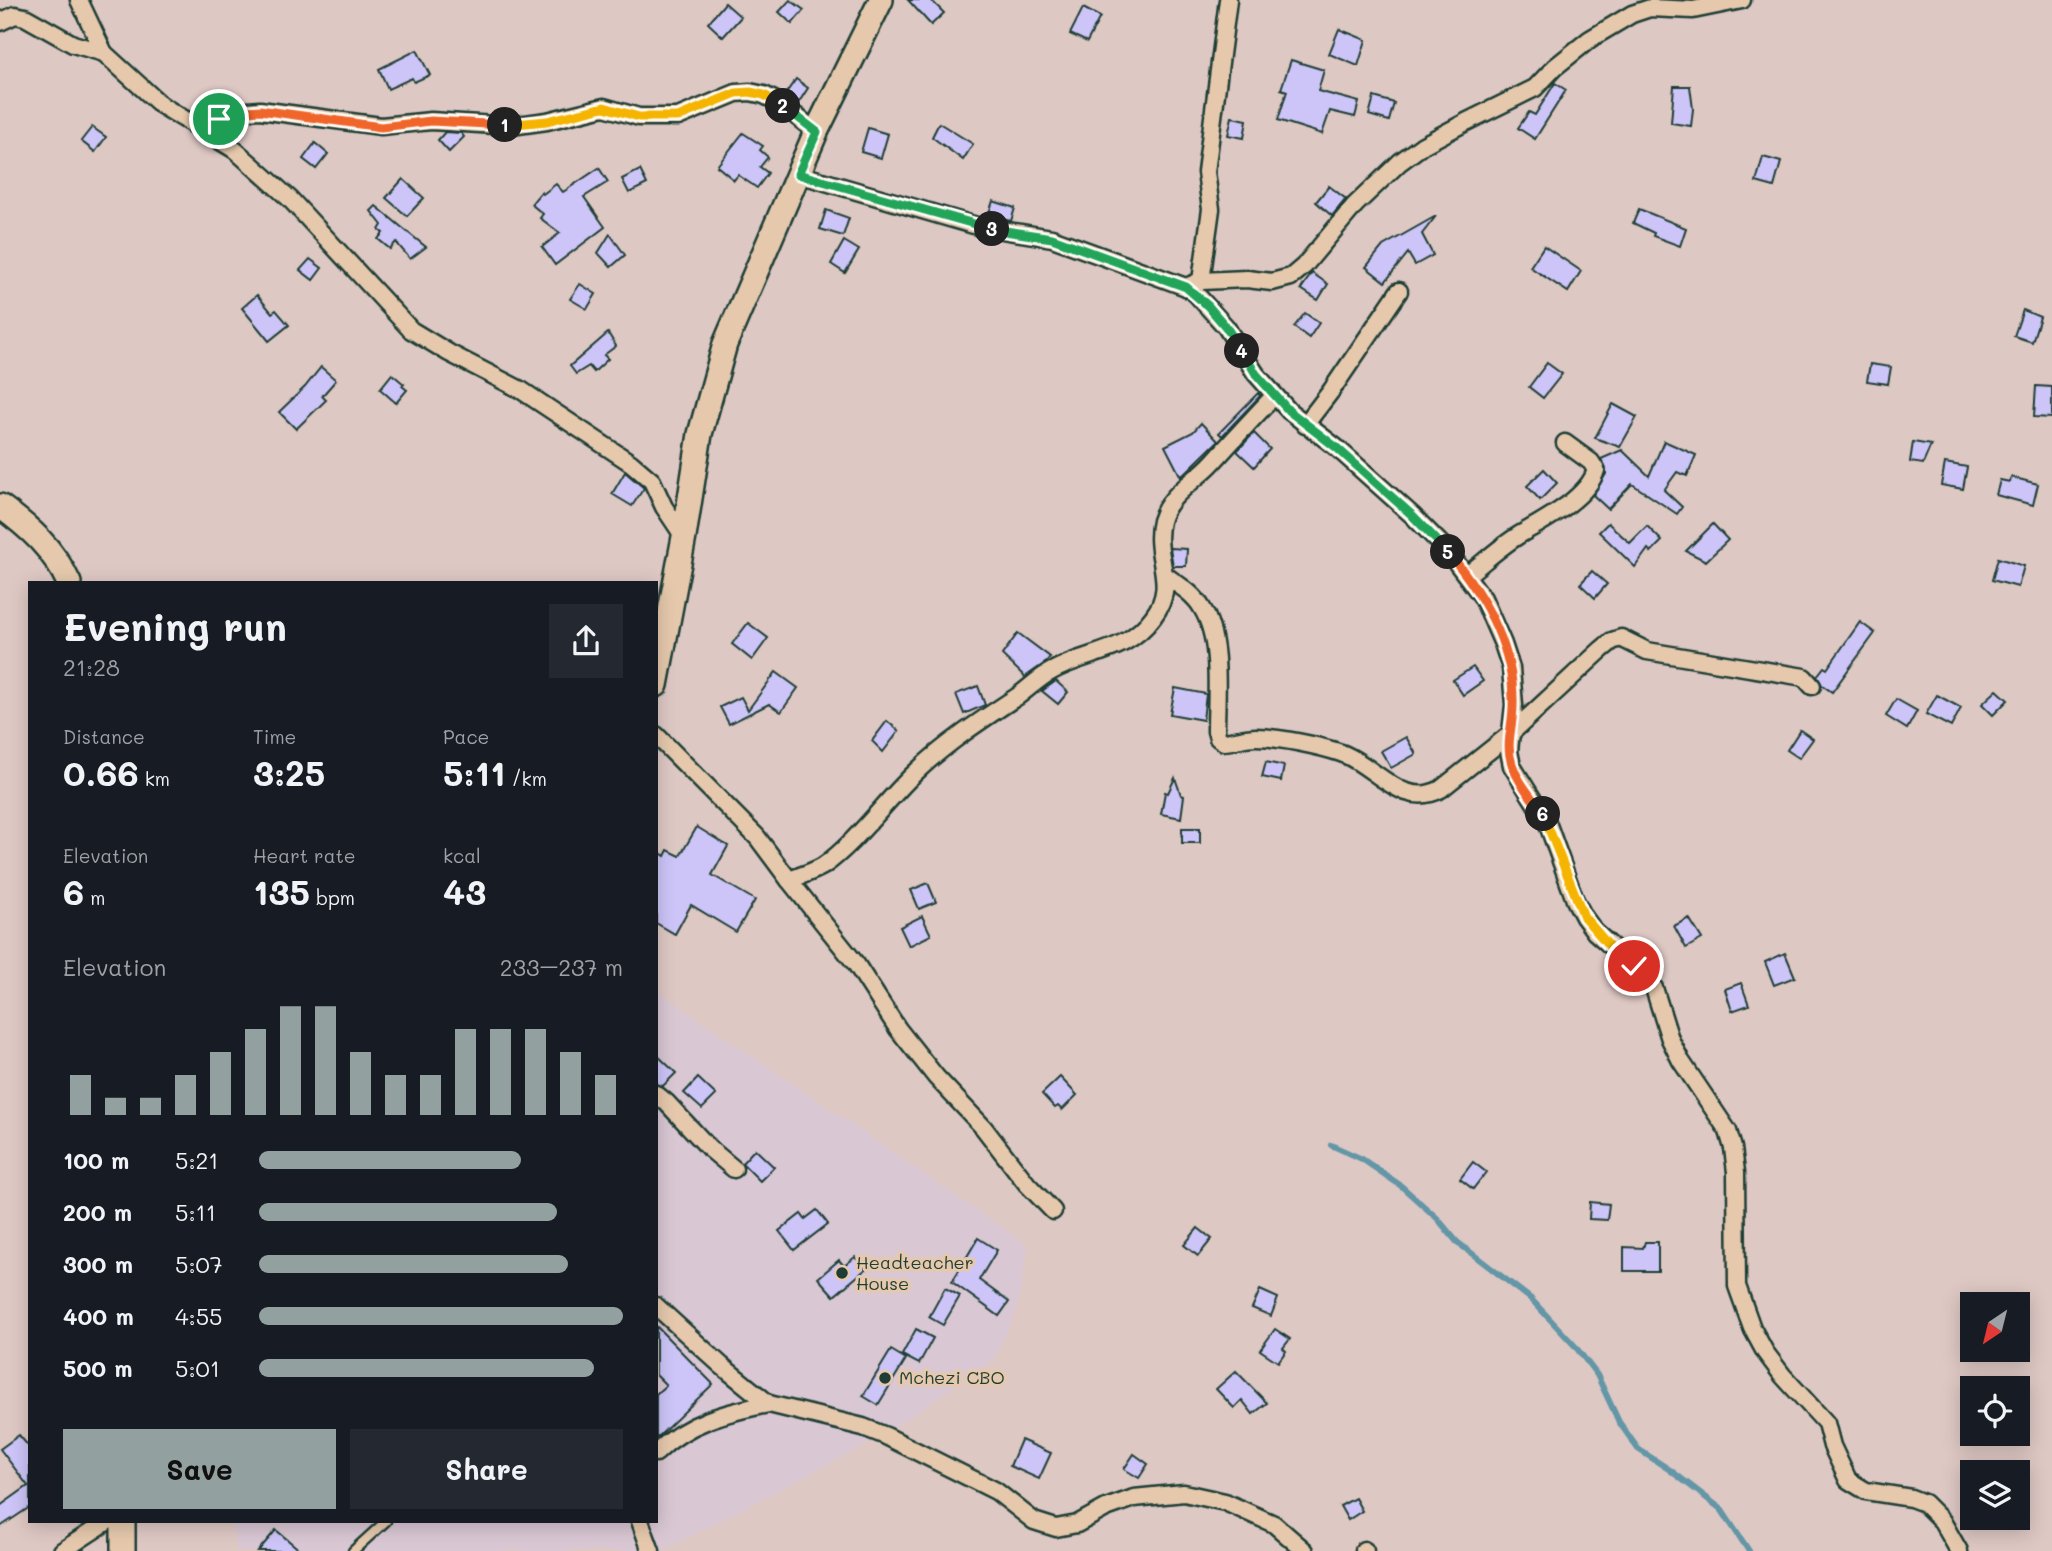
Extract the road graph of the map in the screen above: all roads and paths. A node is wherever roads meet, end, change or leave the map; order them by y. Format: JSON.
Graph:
{"nodes":[{"id":1,"x":79,"y":0,"type":"edge"},
{"id":2,"x":881,"y":0,"type":"edge"},
{"id":3,"x":1228,"y":0,"type":"edge"},
{"id":4,"x":1742,"y":0,"type":"edge"},
{"id":5,"x":0,"y":22,"type":"edge"},
{"id":6,"x":104,"y":53,"type":"junction"},
{"id":7,"x":207,"y":131,"type":"junction"},
{"id":8,"x":817,"y":132,"type":"junction"},
{"id":9,"x":798,"y":174,"type":"junction"},
{"id":10,"x":1194,"y":284,"type":"junction"},
{"id":11,"x":1399,"y":291,"type":"dead end"},
{"id":12,"x":1274,"y":396,"type":"junction"},
{"id":13,"x":1305,"y":425,"type":"junction"},
{"id":14,"x":1565,"y":443,"type":"dead end"},
{"id":15,"x":0,"y":506,"type":"edge"},
{"id":16,"x":684,"y":537,"type":"junction"},
{"id":17,"x":1467,"y":575,"type":"junction"},
{"id":18,"x":1166,"y":576,"type":"junction"},
{"id":19,"x":68,"y":581,"type":"edge"},
{"id":20,"x":658,"y":674,"type":"edge"},
{"id":21,"x":1812,"y":686,"type":"dead end"},
{"id":22,"x":1509,"y":735,"type":"junction"},
{"id":23,"x":658,"y":738,"type":"edge"},
{"id":24,"x":789,"y":880,"type":"junction"},
{"id":25,"x":658,"y":1096,"type":"edge"},
{"id":26,"x":734,"y":1169,"type":"dead end"},
{"id":27,"x":1053,"y":1210,"type":"dead end"},
{"id":28,"x":658,"y":1308,"type":"edge"},
{"id":29,"x":769,"y":1404,"type":"junction"},
{"id":30,"x":658,"y":1451,"type":"edge"},
{"id":31,"x":105,"y":1523,"type":"edge"},
{"id":32,"x":123,"y":1523,"type":"edge"},
{"id":33,"x":384,"y":1523,"type":"edge"},
{"id":34,"x":641,"y":1523,"type":"edge"},
{"id":35,"x":62,"y":1551,"type":"edge"},
{"id":36,"x":123,"y":1551,"type":"edge"},
{"id":37,"x":353,"y":1551,"type":"edge"},
{"id":38,"x":651,"y":1551,"type":"edge"},
{"id":39,"x":1305,"y":1551,"type":"edge"},
{"id":40,"x":1959,"y":1551,"type":"edge"}],
"edges":[{"from":1,"to":6,"type":"street"},
{"from":2,"to":8,"type":"street"},
{"from":3,"to":10,"type":"street"},
{"from":4,"to":10,"type":"street"},
{"from":5,"to":6,"type":"street"},
{"from":6,"to":7,"type":"street"},
{"from":7,"to":8,"type":"street"},
{"from":7,"to":16,"type":"street"},
{"from":8,"to":9,"type":"street"},
{"from":9,"to":10,"type":"street"},
{"from":9,"to":16,"type":"street"},
{"from":10,"to":12,"type":"street"},
{"from":11,"to":13,"type":"street"},
{"from":12,"to":13,"type":"street"},
{"from":12,"to":18,"type":"street"},
{"from":13,"to":17,"type":"street"},
{"from":14,"to":17,"type":"street"},
{"from":15,"to":19,"type":"street"},
{"from":16,"to":20,"type":"street"},
{"from":17,"to":22,"type":"street"},
{"from":18,"to":22,"type":"street"},
{"from":18,"to":24,"type":"street"},
{"from":21,"to":22,"type":"street"},
{"from":22,"to":40,"type":"street"},
{"from":23,"to":24,"type":"street"},
{"from":24,"to":27,"type":"street"},
{"from":25,"to":26,"type":"street"},
{"from":28,"to":29,"type":"street"},
{"from":29,"to":30,"type":"street"},
{"from":29,"to":39,"type":"street"},
{"from":31,"to":35,"type":"street"},
{"from":32,"to":36,"type":"street"},
{"from":33,"to":37,"type":"lane"},
{"from":34,"to":38,"type":"street"}]}
